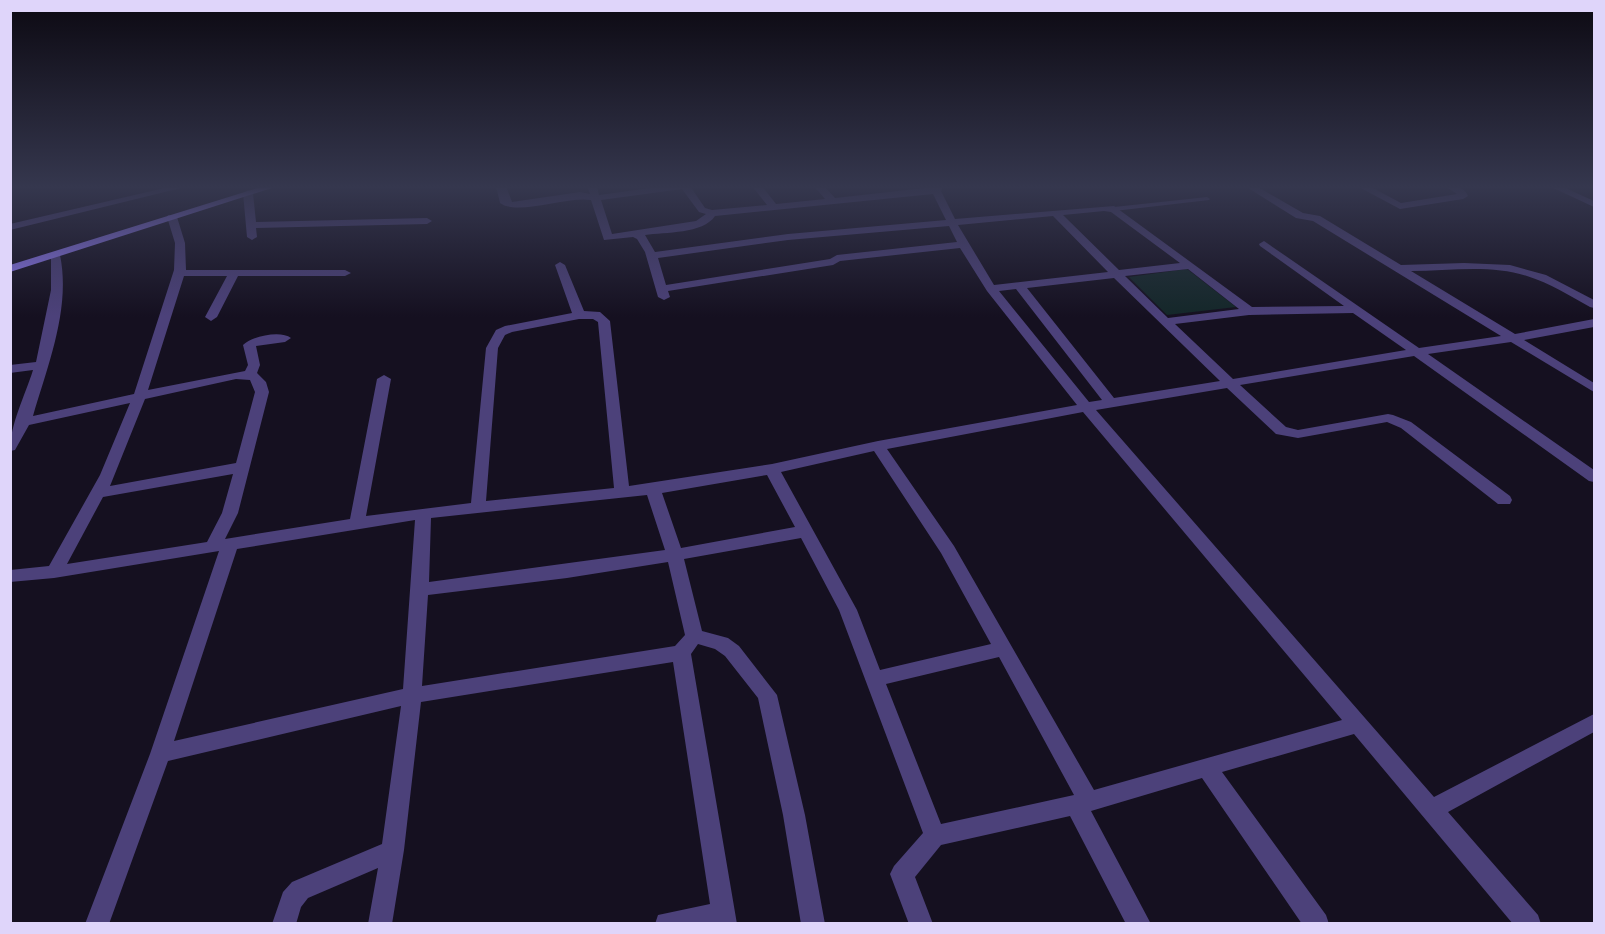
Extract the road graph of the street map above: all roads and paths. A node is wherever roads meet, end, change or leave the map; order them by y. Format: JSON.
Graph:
{"nodes":[{"id":1,"x":133,"y":230,"type":"edge"},
{"id":2,"x":176,"y":230,"type":"edge"},
{"id":3,"x":251,"y":230,"type":"edge"},
{"id":4,"x":606,"y":230,"type":"edge"},
{"id":5,"x":663,"y":230,"type":"edge"},
{"id":6,"x":875,"y":230,"type":"edge"},
{"id":7,"x":956,"y":230,"type":"edge"},
{"id":8,"x":1071,"y":230,"type":"edge"},
{"id":9,"x":1142,"y":230,"type":"edge"},
{"id":10,"x":1336,"y":230,"type":"edge"},
{"id":11,"x":635,"y":234,"type":"junction"},
{"id":12,"x":252,"y":237,"type":"dead end"},
{"id":13,"x":963,"y":244,"type":"junction"},
{"id":14,"x":1264,"y":244,"type":"dead end"},
{"id":15,"x":55,"y":255,"type":"junction"},
{"id":16,"x":650,"y":256,"type":"junction"},
{"id":17,"x":560,"y":265,"type":"dead end"},
{"id":18,"x":1190,"y":265,"type":"junction"},
{"id":19,"x":1401,"y":267,"type":"junction"},
{"id":20,"x":10,"y":269,"type":"edge"},
{"id":21,"x":179,"y":273,"type":"junction"},
{"id":22,"x":234,"y":273,"type":"junction"},
{"id":23,"x":345,"y":273,"type":"dead end"},
{"id":24,"x":1116,"y":275,"type":"junction"},
{"id":25,"x":1019,"y":286,"type":"junction"},
{"id":26,"x":990,"y":289,"type":"junction"},
{"id":27,"x":1594,"y":305,"type":"edge"},
{"id":28,"x":1354,"y":309,"type":"junction"},
{"id":29,"x":1249,"y":311,"type":"junction"},
{"id":30,"x":579,"y":315,"type":"junction"},
{"id":31,"x":211,"y":317,"type":"dead end"},
{"id":32,"x":1165,"y":322,"type":"junction"},
{"id":33,"x":1594,"y":323,"type":"edge"},
{"id":34,"x":285,"y":338,"type":"dead end"},
{"id":35,"x":1515,"y":338,"type":"junction"},
{"id":36,"x":1416,"y":352,"type":"junction"},
{"id":37,"x":40,"y":365,"type":"junction"},
{"id":38,"x":10,"y":369,"type":"edge"},
{"id":39,"x":249,"y":374,"type":"junction"},
{"id":40,"x":384,"y":379,"type":"dead end"},
{"id":41,"x":1228,"y":383,"type":"junction"},
{"id":42,"x":1594,"y":388,"type":"edge"},
{"id":43,"x":140,"y":395,"type":"junction"},
{"id":44,"x":1112,"y":403,"type":"junction"},
{"id":45,"x":1086,"y":407,"type":"junction"},
{"id":46,"x":24,"y":422,"type":"junction"},
{"id":47,"x":878,"y":446,"type":"junction"},
{"id":48,"x":10,"y":447,"type":"edge"},
{"id":49,"x":243,"y":467,"type":"junction"},
{"id":50,"x":772,"y":469,"type":"junction"},
{"id":51,"x":1594,"y":477,"type":"edge"},
{"id":52,"x":652,"y":489,"type":"junction"},
{"id":53,"x":622,"y":492,"type":"junction"},
{"id":54,"x":99,"y":493,"type":"junction"},
{"id":55,"x":1504,"y":500,"type":"dead end"},
{"id":56,"x":478,"y":508,"type":"junction"},
{"id":57,"x":423,"y":513,"type":"junction"},
{"id":58,"x":357,"y":524,"type":"junction"},
{"id":59,"x":807,"y":531,"type":"junction"},
{"id":60,"x":221,"y":545,"type":"junction"},
{"id":61,"x":675,"y":555,"type":"junction"},
{"id":62,"x":54,"y":572,"type":"junction"},
{"id":63,"x":10,"y":576,"type":"edge"},
{"id":64,"x":421,"y":589,"type":"junction"},
{"id":65,"x":694,"y":636,"type":"junction"},
{"id":66,"x":1002,"y":649,"type":"junction"},
{"id":67,"x":681,"y":653,"type":"junction"},
{"id":68,"x":874,"y":679,"type":"junction"},
{"id":69,"x":411,"y":696,"type":"junction"},
{"id":70,"x":1594,"y":722,"type":"edge"},
{"id":71,"x":1358,"y":724,"type":"junction"},
{"id":72,"x":160,"y":754,"type":"junction"},
{"id":73,"x":1206,"y":766,"type":"junction"},
{"id":74,"x":1082,"y":803,"type":"junction"},
{"id":75,"x":1431,"y":810,"type":"junction"},
{"id":76,"x":935,"y":836,"type":"junction"},
{"id":77,"x":393,"y":850,"type":"junction"},
{"id":78,"x":724,"y":918,"type":"edge"},
{"id":79,"x":97,"y":924,"type":"edge"},
{"id":80,"x":284,"y":924,"type":"edge"},
{"id":81,"x":380,"y":924,"type":"edge"},
{"id":82,"x":667,"y":924,"type":"edge"},
{"id":83,"x":813,"y":924,"type":"edge"},
{"id":84,"x":921,"y":924,"type":"edge"},
{"id":85,"x":1139,"y":924,"type":"edge"},
{"id":86,"x":1317,"y":924,"type":"edge"},
{"id":87,"x":1529,"y":924,"type":"edge"}],
"edges":[{"from":1,"to":15,"type":"main road"},
{"from":2,"to":21,"type":"street"},
{"from":3,"to":12,"type":"street"},
{"from":4,"to":11,"type":"street"},
{"from":5,"to":11,"type":"street"},
{"from":6,"to":16,"type":"street"},
{"from":7,"to":13,"type":"street"},
{"from":8,"to":24,"type":"street"},
{"from":9,"to":18,"type":"street"},
{"from":10,"to":19,"type":"street"},
{"from":11,"to":16,"type":"street"},
{"from":13,"to":16,"type":"street"},
{"from":13,"to":26,"type":"street"},
{"from":14,"to":28,"type":"street"},
{"from":15,"to":20,"type":"main road"},
{"from":15,"to":37,"type":"street"},
{"from":17,"to":30,"type":"street"},
{"from":18,"to":24,"type":"street"},
{"from":18,"to":29,"type":"street"},
{"from":19,"to":27,"type":"street"},
{"from":19,"to":35,"type":"street"},
{"from":21,"to":22,"type":"street"},
{"from":21,"to":43,"type":"street"},
{"from":22,"to":23,"type":"street"},
{"from":22,"to":31,"type":"street"},
{"from":24,"to":25,"type":"street"},
{"from":24,"to":32,"type":"street"},
{"from":25,"to":26,"type":"street"},
{"from":25,"to":44,"type":"street"},
{"from":26,"to":45,"type":"street"},
{"from":28,"to":29,"type":"street"},
{"from":28,"to":36,"type":"street"},
{"from":29,"to":32,"type":"street"},
{"from":30,"to":53,"type":"street"},
{"from":30,"to":56,"type":"street"},
{"from":32,"to":41,"type":"street"},
{"from":33,"to":35,"type":"street"},
{"from":34,"to":39,"type":"street"},
{"from":35,"to":36,"type":"street"},
{"from":35,"to":42,"type":"street"},
{"from":36,"to":41,"type":"street"},
{"from":36,"to":51,"type":"street"},
{"from":37,"to":38,"type":"street"},
{"from":37,"to":46,"type":"street"},
{"from":39,"to":43,"type":"street"},
{"from":39,"to":49,"type":"street"},
{"from":40,"to":58,"type":"street"},
{"from":41,"to":44,"type":"street"},
{"from":41,"to":55,"type":"street"},
{"from":43,"to":46,"type":"street"},
{"from":43,"to":54,"type":"street"},
{"from":44,"to":45,"type":"street"},
{"from":45,"to":47,"type":"street"},
{"from":45,"to":71,"type":"street"},
{"from":46,"to":48,"type":"street"},
{"from":47,"to":50,"type":"street"},
{"from":47,"to":66,"type":"street"},
{"from":49,"to":54,"type":"street"},
{"from":49,"to":60,"type":"street"},
{"from":50,"to":52,"type":"street"},
{"from":50,"to":59,"type":"street"},
{"from":52,"to":53,"type":"street"},
{"from":52,"to":61,"type":"street"},
{"from":53,"to":56,"type":"street"},
{"from":54,"to":62,"type":"street"},
{"from":56,"to":57,"type":"street"},
{"from":57,"to":58,"type":"street"},
{"from":57,"to":64,"type":"street"},
{"from":58,"to":60,"type":"street"},
{"from":59,"to":61,"type":"street"},
{"from":59,"to":68,"type":"street"},
{"from":60,"to":62,"type":"street"},
{"from":60,"to":72,"type":"street"},
{"from":61,"to":64,"type":"street"},
{"from":61,"to":65,"type":"street"},
{"from":62,"to":63,"type":"street"},
{"from":64,"to":69,"type":"street"},
{"from":65,"to":67,"type":"street"},
{"from":65,"to":83,"type":"street"},
{"from":66,"to":68,"type":"street"},
{"from":66,"to":74,"type":"street"},
{"from":67,"to":69,"type":"street"},
{"from":67,"to":78,"type":"street"},
{"from":68,"to":76,"type":"street"},
{"from":69,"to":72,"type":"street"},
{"from":69,"to":77,"type":"street"},
{"from":70,"to":75,"type":"street"},
{"from":71,"to":73,"type":"street"},
{"from":71,"to":75,"type":"street"},
{"from":72,"to":79,"type":"street"},
{"from":73,"to":74,"type":"street"},
{"from":73,"to":86,"type":"street"},
{"from":74,"to":76,"type":"street"},
{"from":74,"to":85,"type":"street"},
{"from":75,"to":87,"type":"street"},
{"from":76,"to":84,"type":"street"},
{"from":77,"to":80,"type":"street"},
{"from":77,"to":81,"type":"street"},
{"from":78,"to":82,"type":"street"}]}
